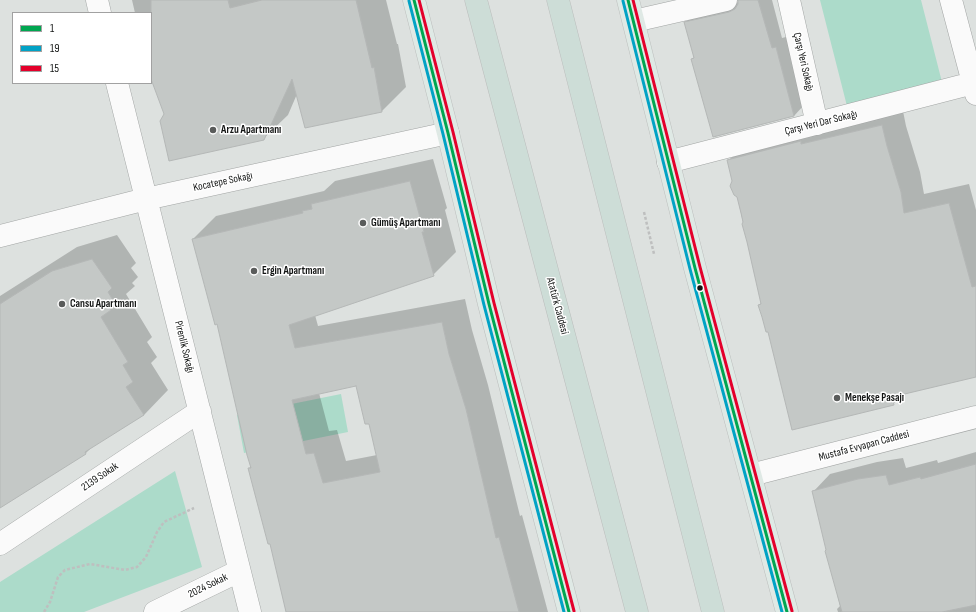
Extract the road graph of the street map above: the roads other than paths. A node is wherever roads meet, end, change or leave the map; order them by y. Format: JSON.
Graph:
{"nodes":[{"id":1,"x":97,"y":0,"type":"edge"},
{"id":2,"x":414,"y":0,"type":"edge"},
{"id":3,"x":476,"y":0,"type":"edge"},
{"id":4,"x":558,"y":0,"type":"edge"},
{"id":5,"x":726,"y":0,"type":"edge"},
{"id":6,"x":789,"y":0,"type":"edge"},
{"id":7,"x":951,"y":0,"type":"edge"},
{"id":8,"x":631,"y":10,"type":"edge"},
{"id":9,"x":100,"y":12,"type":"edge"},
{"id":10,"x":117,"y":84,"type":"edge"},
{"id":11,"x":975,"y":89,"type":"edge"},
{"id":12,"x":817,"y":124,"type":"junction"},
{"id":13,"x":448,"y":133,"type":"junction"},
{"id":14,"x":668,"y":162,"type":"junction"},
{"id":15,"x":146,"y":199,"type":"junction"},
{"id":16,"x":0,"y":236,"type":"edge"},
{"id":17,"x":200,"y":411,"type":"junction"},
{"id":18,"x":976,"y":417,"type":"edge"},
{"id":19,"x":751,"y":475,"type":"junction"},
{"id":20,"x":0,"y":544,"type":"edge"},
{"id":21,"x":239,"y":571,"type":"junction"},
{"id":22,"x":155,"y":612,"type":"edge"},
{"id":23,"x":250,"y":612,"type":"edge"},
{"id":24,"x":570,"y":612,"type":"edge"},
{"id":25,"x":638,"y":612,"type":"edge"},
{"id":26,"x":713,"y":612,"type":"edge"},
{"id":27,"x":787,"y":612,"type":"edge"}],
"edges":[{"from":1,"to":9,"type":"street"},
{"from":2,"to":13,"type":"main road"},
{"from":3,"to":25,"type":"highway","name":"Atatürk Caddesi"},
{"from":4,"to":26,"type":"highway"},
{"from":5,"to":8,"type":"street"},
{"from":6,"to":12,"type":"street","name":"Çarşı Yeri Sokağı"},
{"from":7,"to":11,"type":"street"},
{"from":8,"to":14,"type":"main road"},
{"from":10,"to":15,"type":"street","name":"Pirenlik Sokağı"},
{"from":11,"to":12,"type":"street","name":"Çarşı Yeri Dar Sokağı"},
{"from":12,"to":14,"type":"street","name":"Çarşı Yeri Dar Sokağı"},
{"from":13,"to":15,"type":"street","name":"Kocatepe Sokağı"},
{"from":13,"to":24,"type":"main road"},
{"from":14,"to":19,"type":"main road"},
{"from":15,"to":16,"type":"street","name":"Kocatepe Sokağı"},
{"from":15,"to":17,"type":"street","name":"Pirenlik Sokağı"},
{"from":17,"to":20,"type":"street","name":"2139 Sokak"},
{"from":17,"to":21,"type":"street","name":"Pirenlik Sokağı"},
{"from":18,"to":19,"type":"street","name":"Mustafa Evyapan Caddesi"},
{"from":19,"to":27,"type":"main road"},
{"from":21,"to":22,"type":"street","name":"2024 Sokak"},
{"from":21,"to":23,"type":"street","name":"Pirenlik Sokağı"}]}
